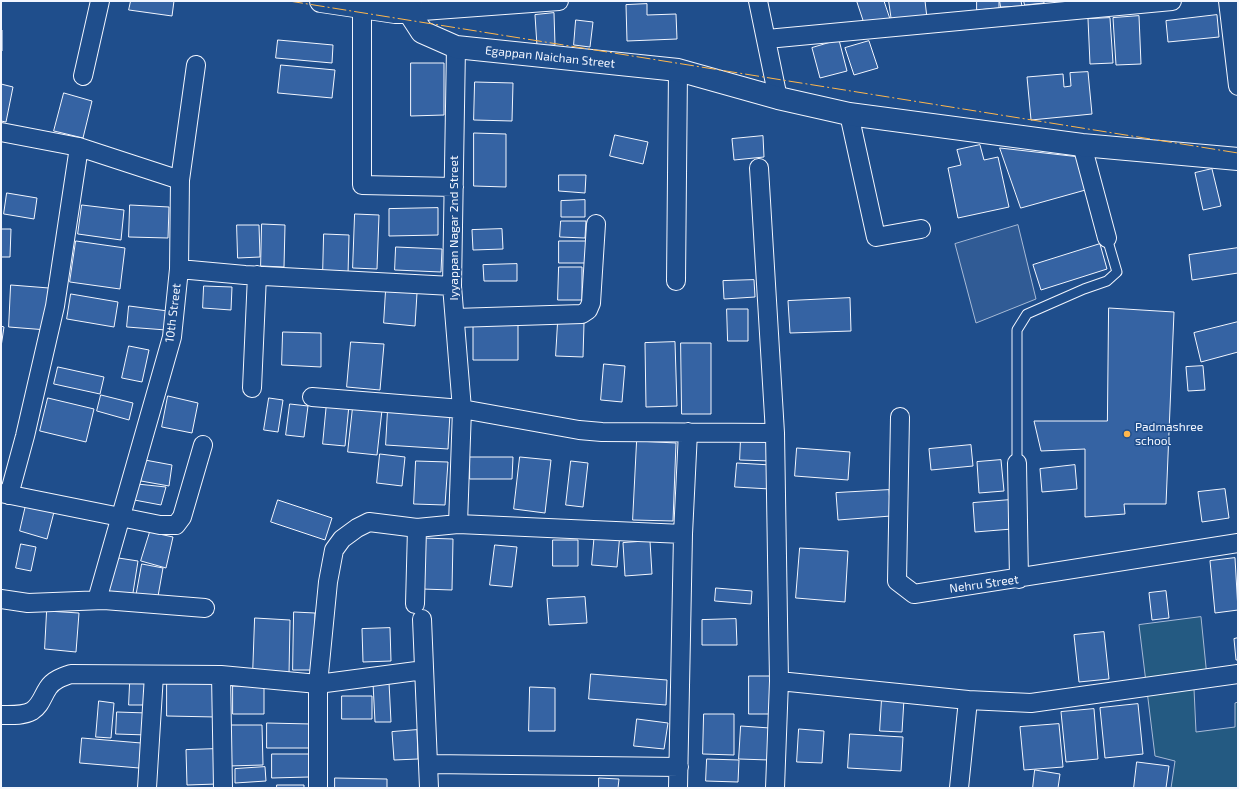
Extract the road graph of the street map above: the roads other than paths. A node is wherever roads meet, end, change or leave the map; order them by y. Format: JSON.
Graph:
{"nodes":[{"id":1,"x":100,"y":1,"type":"edge"},
{"id":2,"x":559,"y":1,"type":"edge"},
{"id":3,"x":758,"y":1,"type":"edge"},
{"id":4,"x":1172,"y":1,"type":"edge"},
{"id":5,"x":1228,"y":1,"type":"edge"},
{"id":6,"x":332,"y":2,"type":"edge"},
{"id":7,"x":410,"y":6,"type":"edge"},
{"id":8,"x":362,"y":7,"type":"junction"},
{"id":9,"x":767,"y":39,"type":"junction"},
{"id":10,"x":456,"y":47,"type":"junction"},
{"id":11,"x":196,"y":65,"type":"dead end"},
{"id":12,"x":678,"y":70,"type":"junction"},
{"id":13,"x":83,"y":76,"type":"dead end"},
{"id":14,"x":1238,"y":86,"type":"edge"},
{"id":15,"x":778,"y":98,"type":"junction"},
{"id":16,"x":849,"y":114,"type":"junction"},
{"id":17,"x":1,"y":132,"type":"edge"},
{"id":18,"x":1082,"y":145,"type":"junction"},
{"id":19,"x":79,"y":147,"type":"junction"},
{"id":20,"x":1238,"y":159,"type":"edge"},
{"id":21,"x":759,"y":168,"type":"dead end"},
{"id":22,"x":180,"y":180,"type":"junction"},
{"id":23,"x":454,"y":187,"type":"junction"},
{"id":24,"x":596,"y":224,"type":"dead end"},
{"id":25,"x":921,"y":229,"type":"dead end"},
{"id":26,"x":1107,"y":238,"type":"joint"},
{"id":27,"x":179,"y":269,"type":"junction"},
{"id":28,"x":257,"y":275,"type":"junction"},
{"id":29,"x":676,"y":281,"type":"dead end"},
{"id":30,"x":452,"y":286,"type":"junction"},
{"id":31,"x":455,"y":318,"type":"junction"},
{"id":32,"x":252,"y":388,"type":"dead end"},
{"id":33,"x":312,"y":397,"type":"dead end"},
{"id":34,"x":462,"y":408,"type":"junction"},
{"id":35,"x":900,"y":417,"type":"dead end"},
{"id":36,"x":688,"y":432,"type":"junction"},
{"id":37,"x":775,"y":433,"type":"junction"},
{"id":38,"x":203,"y":445,"type":"dead end"},
{"id":39,"x":1017,"y":463,"type":"joint"},
{"id":40,"x":5,"y":494,"type":"edge"},
{"id":41,"x":120,"y":517,"type":"junction"},
{"id":42,"x":458,"y":524,"type":"junction"},
{"id":43,"x":417,"y":528,"type":"junction"},
{"id":44,"x":683,"y":534,"type":"junction"},
{"id":45,"x":1238,"y":543,"type":"edge"},
{"id":46,"x":1019,"y":579,"type":"junction"},
{"id":47,"x":1,"y":599,"type":"edge"},
{"id":48,"x":97,"y":600,"type":"junction"},
{"id":49,"x":205,"y":608,"type":"dead end"},
{"id":50,"x":424,"y":670,"type":"junction"},
{"id":51,"x":1238,"y":674,"type":"edge"},
{"id":52,"x":154,"y":675,"type":"junction"},
{"id":53,"x":221,"y":675,"type":"junction"},
{"id":54,"x":779,"y":681,"type":"junction"},
{"id":55,"x":318,"y":684,"type":"junction"},
{"id":56,"x":968,"y":700,"type":"junction"},
{"id":57,"x":1,"y":715,"type":"edge"},
{"id":58,"x":429,"y":764,"type":"junction"},
{"id":59,"x":679,"y":767,"type":"junction"},
{"id":60,"x":147,"y":788,"type":"edge"},
{"id":61,"x":223,"y":788,"type":"edge"},
{"id":62,"x":318,"y":788,"type":"edge"},
{"id":63,"x":429,"y":788,"type":"edge"},
{"id":64,"x":678,"y":788,"type":"edge"},
{"id":65,"x":775,"y":788,"type":"edge"},
{"id":66,"x":959,"y":788,"type":"edge"}],
"edges":[{"from":1,"to":13,"type":"street"},
{"from":2,"to":7,"type":"street"},
{"from":3,"to":9,"type":"street"},
{"from":4,"to":9,"type":"street"},
{"from":5,"to":14,"type":"street"},
{"from":6,"to":8,"type":"street"},
{"from":7,"to":8,"type":"street"},
{"from":7,"to":10,"type":"street","name":"Egappan Naichan Street"},
{"from":8,"to":23,"type":"street"},
{"from":9,"to":15,"type":"street"},
{"from":10,"to":12,"type":"street","name":"Egappan Naichan Street"},
{"from":10,"to":23,"type":"street","name":"Iyyappan Nagar 2nd Street"},
{"from":11,"to":22,"type":"street","name":"10th Street"},
{"from":12,"to":15,"type":"street","name":"Egappan Naichan Street"},
{"from":12,"to":29,"type":"street"},
{"from":15,"to":16,"type":"street","name":"Egappan Naichan Street"},
{"from":16,"to":18,"type":"street","name":"Egappan Naichan Street"},
{"from":16,"to":25,"type":"street"},
{"from":17,"to":19,"type":"street"},
{"from":18,"to":20,"type":"street","name":"Egappan Naichan Street"},
{"from":18,"to":26,"type":"street"},
{"from":19,"to":22,"type":"street"},
{"from":19,"to":40,"type":"street"},
{"from":21,"to":37,"type":"street"},
{"from":22,"to":27,"type":"street","name":"10th Street"},
{"from":23,"to":30,"type":"street","name":"Iyyappan Nagar 2nd Street"},
{"from":24,"to":31,"type":"street"},
{"from":26,"to":39,"type":"lane"},
{"from":27,"to":28,"type":"street"},
{"from":27,"to":41,"type":"street","name":"10th Street"},
{"from":28,"to":30,"type":"street"},
{"from":28,"to":32,"type":"street"},
{"from":30,"to":31,"type":"street","name":"Iyyappan Nagar 2nd Street"},
{"from":31,"to":34,"type":"street","name":"Iyyappan Nagar 2nd Street"},
{"from":33,"to":34,"type":"street"},
{"from":34,"to":36,"type":"street"},
{"from":34,"to":42,"type":"street","name":"Iyyappan Nagar 2nd Street"},
{"from":35,"to":46,"type":"street","name":"Nehru Street"},
{"from":36,"to":37,"type":"street"},
{"from":36,"to":44,"type":"street"},
{"from":37,"to":54,"type":"street"},
{"from":38,"to":41,"type":"street"},
{"from":39,"to":46,"type":"street"},
{"from":40,"to":41,"type":"street"},
{"from":41,"to":48,"type":"street","name":"10th Street"},
{"from":42,"to":43,"type":"street"},
{"from":42,"to":44,"type":"street"},
{"from":43,"to":50,"type":"street"},
{"from":43,"to":55,"type":"street"},
{"from":44,"to":59,"type":"street"},
{"from":45,"to":46,"type":"street","name":"Nehru Street"},
{"from":47,"to":48,"type":"street"},
{"from":48,"to":49,"type":"street"},
{"from":50,"to":55,"type":"street"},
{"from":50,"to":58,"type":"street"},
{"from":51,"to":56,"type":"street"},
{"from":52,"to":53,"type":"street"},
{"from":52,"to":57,"type":"street"},
{"from":52,"to":60,"type":"street"},
{"from":53,"to":55,"type":"street"},
{"from":53,"to":61,"type":"street"},
{"from":54,"to":56,"type":"street"},
{"from":54,"to":65,"type":"street"},
{"from":55,"to":62,"type":"street"},
{"from":56,"to":66,"type":"street"},
{"from":58,"to":59,"type":"street"},
{"from":58,"to":63,"type":"street"},
{"from":59,"to":64,"type":"street"}]}
